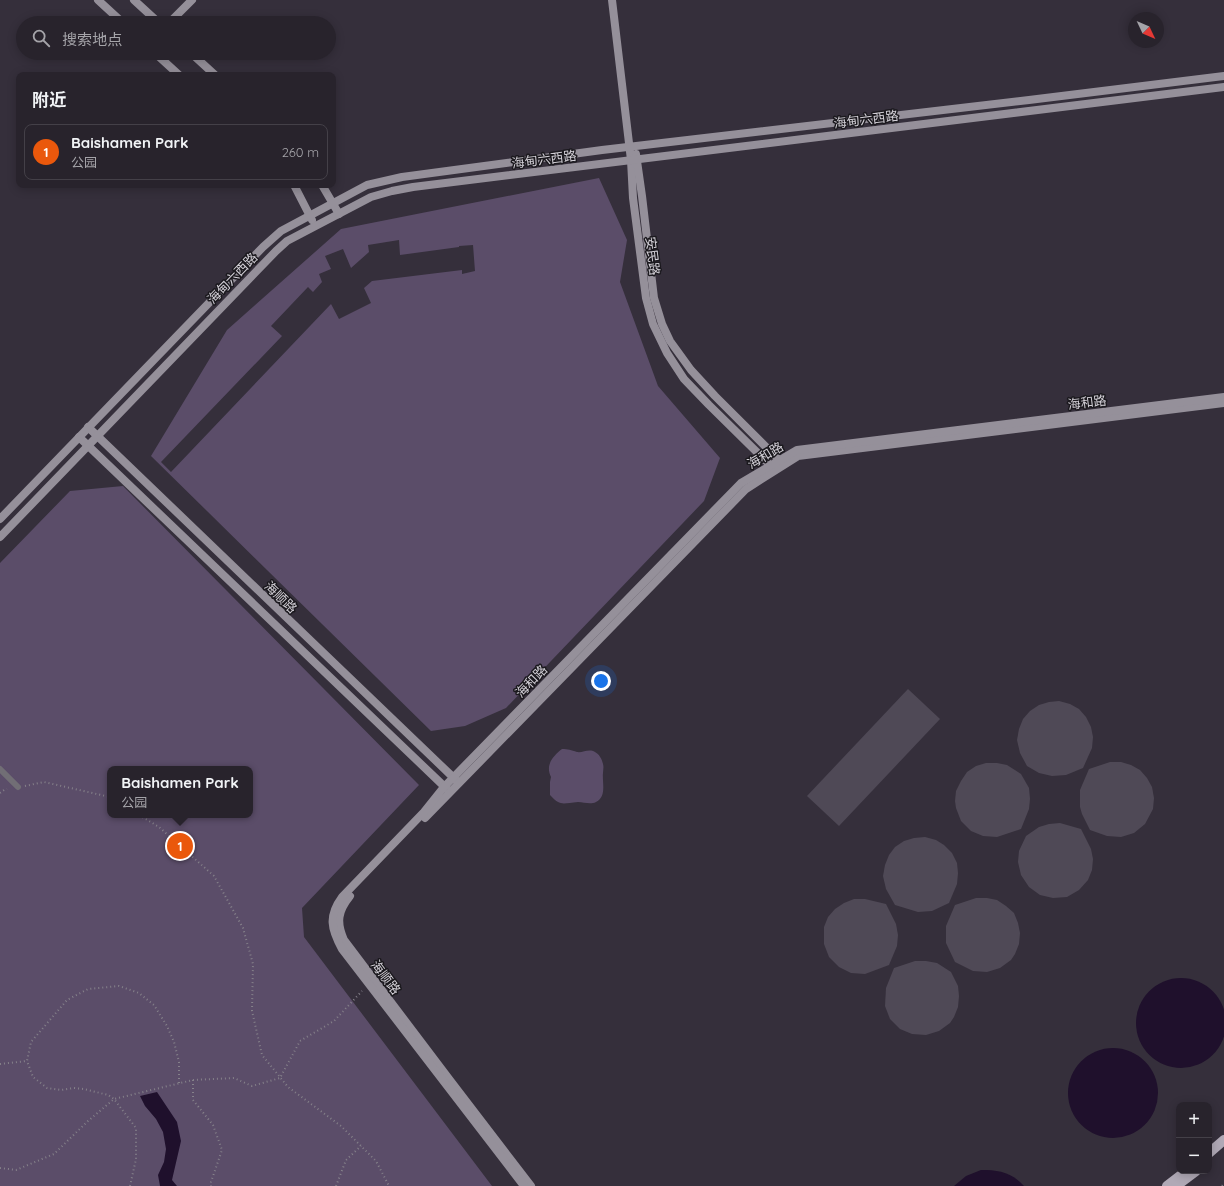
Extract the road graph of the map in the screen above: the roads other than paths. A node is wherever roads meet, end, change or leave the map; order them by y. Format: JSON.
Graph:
{"nodes":[{"id":1,"x":98,"y":0,"type":"edge"},
{"id":2,"x":134,"y":0,"type":"edge"},
{"id":3,"x":186,"y":0,"type":"edge"},
{"id":4,"x":192,"y":0,"type":"edge"},
{"id":5,"x":612,"y":0,"type":"edge"},
{"id":6,"x":616,"y":0,"type":"edge"},
{"id":7,"x":115,"y":16,"type":"edge"},
{"id":8,"x":151,"y":16,"type":"edge"},
{"id":9,"x":170,"y":16,"type":"edge"},
{"id":10,"x":176,"y":16,"type":"edge"},
{"id":11,"x":163,"y":60,"type":"edge"},
{"id":12,"x":199,"y":60,"type":"edge"},
{"id":13,"x":176,"y":72,"type":"edge"},
{"id":14,"x":212,"y":72,"type":"edge"},
{"id":15,"x":1224,"y":76,"type":"edge"},
{"id":16,"x":1224,"y":87,"type":"edge"},
{"id":17,"x":632,"y":147,"type":"junction"},
{"id":18,"x":634,"y":160,"type":"junction"},
{"id":19,"x":296,"y":188,"type":"edge"},
{"id":20,"x":324,"y":188,"type":"edge"},
{"id":21,"x":333,"y":203,"type":"junction"},
{"id":22,"x":339,"y":214,"type":"junction"},
{"id":23,"x":310,"y":216,"type":"junction"},
{"id":24,"x":316,"y":226,"type":"junction"},
{"id":25,"x":1224,"y":397,"type":"edge"},
{"id":26,"x":1224,"y":403,"type":"edge"},
{"id":27,"x":88,"y":427,"type":"junction"},
{"id":28,"x":97,"y":436,"type":"junction"},
{"id":29,"x":79,"y":437,"type":"junction"},
{"id":30,"x":88,"y":446,"type":"junction"},
{"id":31,"x":782,"y":462,"type":"junction"},
{"id":32,"x":773,"y":468,"type":"junction"},
{"id":33,"x":0,"y":519,"type":"edge"},
{"id":34,"x":0,"y":537,"type":"edge"},
{"id":35,"x":0,"y":769,"type":"edge"},
{"id":36,"x":456,"y":780,"type":"junction"},
{"id":37,"x":18,"y":787,"type":"road end"},
{"id":38,"x":447,"y":790,"type":"junction"},
{"id":39,"x":1224,"y":1140,"type":"edge"},
{"id":40,"x":1224,"y":1148,"type":"edge"},
{"id":41,"x":1212,"y":1150,"type":"edge"},
{"id":42,"x":1212,"y":1158,"type":"edge"},
{"id":43,"x":1182,"y":1174,"type":"edge"},
{"id":44,"x":1192,"y":1174,"type":"edge"},
{"id":45,"x":524,"y":1186,"type":"edge"},
{"id":46,"x":531,"y":1186,"type":"edge"},
{"id":47,"x":1167,"y":1186,"type":"edge"},
{"id":48,"x":1176,"y":1186,"type":"edge"}],
"edges":[{"from":1,"to":7,"type":"street"},
{"from":2,"to":8,"type":"street"},
{"from":3,"to":9,"type":"street"},
{"from":4,"to":10,"type":"street"},
{"from":5,"to":17,"type":"street","name":"安民路"},
{"from":6,"to":17,"type":"street","name":"安民路"},
{"from":11,"to":13,"type":"street"},
{"from":12,"to":14,"type":"street"},
{"from":15,"to":17,"type":"street","name":"海甸六西路"},
{"from":16,"to":18,"type":"street","name":"海甸六西路"},
{"from":17,"to":18,"type":"street","name":"安民路"},
{"from":17,"to":21,"type":"street","name":"海甸六西路"},
{"from":18,"to":22,"type":"street","name":"海甸六西路"},
{"from":18,"to":31,"type":"street","name":"安民路"},
{"from":18,"to":32,"type":"street","name":"安民路"},
{"from":19,"to":23,"type":"street"},
{"from":20,"to":21,"type":"street"},
{"from":21,"to":22,"type":"street"},
{"from":21,"to":23,"type":"street","name":"海甸六西路"},
{"from":22,"to":24,"type":"street","name":"海甸六西路"},
{"from":23,"to":24,"type":"street"},
{"from":23,"to":27,"type":"street","name":"海甸六西路"},
{"from":24,"to":28,"type":"street","name":"海甸六西路"},
{"from":25,"to":31,"type":"street","name":"海和路"},
{"from":26,"to":31,"type":"street","name":"海和路"},
{"from":27,"to":28,"type":"street","name":"海顺路"},
{"from":27,"to":29,"type":"street","name":"海甸六西路"},
{"from":28,"to":30,"type":"street","name":"海甸六西路"},
{"from":28,"to":36,"type":"street","name":"海顺路"},
{"from":29,"to":30,"type":"street","name":"海顺路"},
{"from":29,"to":33,"type":"street","name":"海甸六西路"},
{"from":30,"to":34,"type":"street","name":"海甸六西路"},
{"from":30,"to":38,"type":"street","name":"海顺路"},
{"from":31,"to":32,"type":"street","name":"海和路"},
{"from":32,"to":36,"type":"street","name":"海和路"},
{"from":35,"to":37,"type":"lane"},
{"from":36,"to":38,"type":"street","name":"海和路"},
{"from":38,"to":45,"type":"street","name":"海顺路"},
{"from":38,"to":46,"type":"street","name":"海顺路"},
{"from":39,"to":41,"type":"main road"},
{"from":40,"to":42,"type":"main road"},
{"from":43,"to":47,"type":"main road"},
{"from":44,"to":48,"type":"main road"}]}
